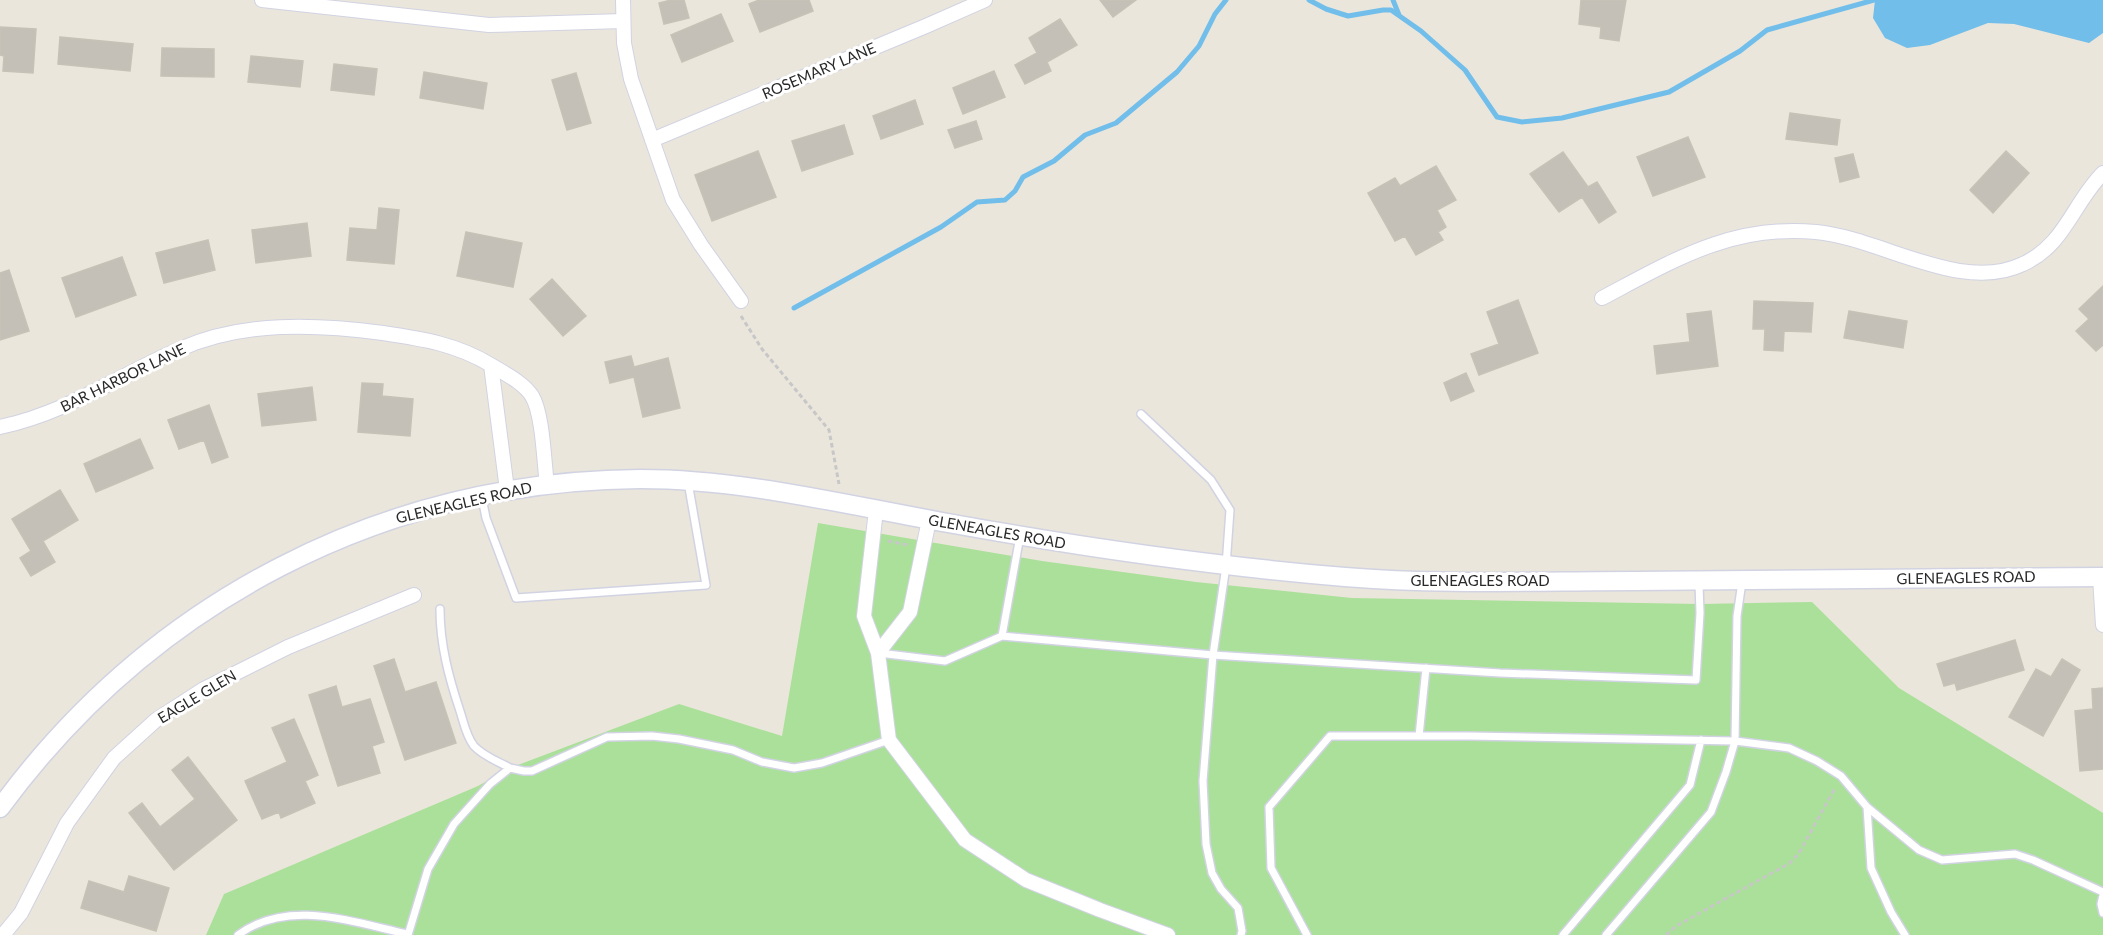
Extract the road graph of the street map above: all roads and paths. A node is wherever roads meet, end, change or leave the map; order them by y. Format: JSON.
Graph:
{"nodes":[{"id":1,"x":262,"y":0,"type":"edge"},
{"id":2,"x":623,"y":0,"type":"edge"},
{"id":3,"x":985,"y":0,"type":"edge"},
{"id":4,"x":623,"y":21,"type":"junction"},
{"id":5,"x":652,"y":140,"type":"junction"},
{"id":6,"x":2103,"y":173,"type":"edge"},
{"id":7,"x":1602,"y":298,"type":"dead end"},
{"id":8,"x":741,"y":301,"type":"joint"},
{"id":9,"x":491,"y":365,"type":"junction"},
{"id":10,"x":1142,"y":414,"type":"dead end"},
{"id":11,"x":0,"y":427,"type":"edge"},
{"id":12,"x":688,"y":481,"type":"junction"},
{"id":13,"x":839,"y":484,"type":"dead end"},
{"id":14,"x":547,"y":485,"type":"junction"},
{"id":15,"x":507,"y":490,"type":"junction"},
{"id":16,"x":481,"y":496,"type":"junction"},
{"id":17,"x":876,"y":510,"type":"junction"},
{"id":18,"x":929,"y":520,"type":"junction"},
{"id":19,"x":1020,"y":536,"type":"junction"},
{"id":20,"x":888,"y":541,"type":"dead end"},
{"id":21,"x":908,"y":545,"type":"dead end"},
{"id":22,"x":1226,"y":566,"type":"junction"},
{"id":23,"x":2102,"y":577,"type":"edge"},
{"id":24,"x":1699,"y":580,"type":"junction"},
{"id":25,"x":1742,"y":580,"type":"junction"},
{"id":26,"x":414,"y":595,"type":"dead end"},
{"id":27,"x":440,"y":609,"type":"dead end"},
{"id":28,"x":2103,"y":625,"type":"edge"},
{"id":29,"x":1002,"y":636,"type":"junction"},
{"id":30,"x":878,"y":653,"type":"junction"},
{"id":31,"x":1213,"y":655,"type":"junction"},
{"id":32,"x":1426,"y":668,"type":"junction"},
{"id":33,"x":1419,"y":736,"type":"junction"},
{"id":34,"x":889,"y":740,"type":"junction"},
{"id":35,"x":1701,"y":741,"type":"junction"},
{"id":36,"x":1736,"y":741,"type":"junction"},
{"id":37,"x":510,"y":768,"type":"junction"},
{"id":38,"x":1841,"y":777,"type":"junction"},
{"id":39,"x":1867,"y":807,"type":"junction"},
{"id":40,"x":0,"y":808,"type":"edge"},
{"id":41,"x":2103,"y":893,"type":"edge"},
{"id":42,"x":2103,"y":913,"type":"edge"},
{"id":43,"x":407,"y":934,"type":"edge"},
{"id":44,"x":3,"y":935,"type":"edge"},
{"id":45,"x":238,"y":935,"type":"edge"},
{"id":46,"x":1168,"y":935,"type":"edge"},
{"id":47,"x":1240,"y":935,"type":"edge"},
{"id":48,"x":1307,"y":935,"type":"edge"},
{"id":49,"x":1563,"y":935,"type":"edge"},
{"id":50,"x":1606,"y":935,"type":"edge"},
{"id":51,"x":1666,"y":935,"type":"edge"},
{"id":52,"x":1905,"y":935,"type":"edge"}],
"edges":[{"from":1,"to":4,"type":"street"},
{"from":2,"to":4,"type":"street"},
{"from":3,"to":5,"type":"street","name":"ROSEMARY LANE"},
{"from":4,"to":5,"type":"street"},
{"from":5,"to":8,"type":"street"},
{"from":6,"to":7,"type":"street"},
{"from":8,"to":13,"type":"path"},
{"from":9,"to":11,"type":"street","name":"BAR HARBOR LANE"},
{"from":9,"to":14,"type":"street","name":"BAR HARBOR LANE"},
{"from":9,"to":15,"type":"street"},
{"from":10,"to":22,"type":"lane"},
{"from":12,"to":14,"type":"street","name":"GLENEAGLES ROAD"},
{"from":12,"to":16,"type":"lane"},
{"from":12,"to":17,"type":"street","name":"GLENEAGLES ROAD"},
{"from":14,"to":15,"type":"street","name":"GLENEAGLES ROAD"},
{"from":15,"to":16,"type":"street","name":"GLENEAGLES ROAD"},
{"from":16,"to":40,"type":"street","name":"GLENEAGLES ROAD"},
{"from":17,"to":18,"type":"street","name":"GLENEAGLES ROAD"},
{"from":17,"to":30,"type":"street"},
{"from":18,"to":19,"type":"street","name":"GLENEAGLES ROAD"},
{"from":18,"to":30,"type":"street"},
{"from":19,"to":22,"type":"street","name":"GLENEAGLES ROAD"},
{"from":19,"to":29,"type":"lane"},
{"from":20,"to":21,"type":"path"},
{"from":22,"to":24,"type":"street","name":"GLENEAGLES ROAD"},
{"from":22,"to":31,"type":"lane"},
{"from":23,"to":25,"type":"street","name":"GLENEAGLES ROAD"},
{"from":23,"to":28,"type":"street"},
{"from":24,"to":25,"type":"street","name":"GLENEAGLES ROAD"},
{"from":24,"to":32,"type":"lane"},
{"from":25,"to":36,"type":"lane"},
{"from":26,"to":44,"type":"street","name":"EAGLE GLEN"},
{"from":27,"to":37,"type":"lane"},
{"from":29,"to":30,"type":"lane"},
{"from":29,"to":31,"type":"lane"},
{"from":30,"to":34,"type":"street"},
{"from":31,"to":32,"type":"lane"},
{"from":31,"to":47,"type":"lane"},
{"from":32,"to":33,"type":"lane"},
{"from":33,"to":35,"type":"lane"},
{"from":33,"to":48,"type":"lane"},
{"from":34,"to":37,"type":"lane"},
{"from":34,"to":46,"type":"street"},
{"from":35,"to":36,"type":"lane"},
{"from":35,"to":49,"type":"lane"},
{"from":36,"to":38,"type":"lane"},
{"from":36,"to":50,"type":"lane"},
{"from":37,"to":43,"type":"lane"},
{"from":38,"to":39,"type":"lane"},
{"from":38,"to":51,"type":"path"},
{"from":39,"to":41,"type":"lane"},
{"from":39,"to":52,"type":"lane"},
{"from":41,"to":42,"type":"lane"},
{"from":43,"to":45,"type":"lane"}]}
